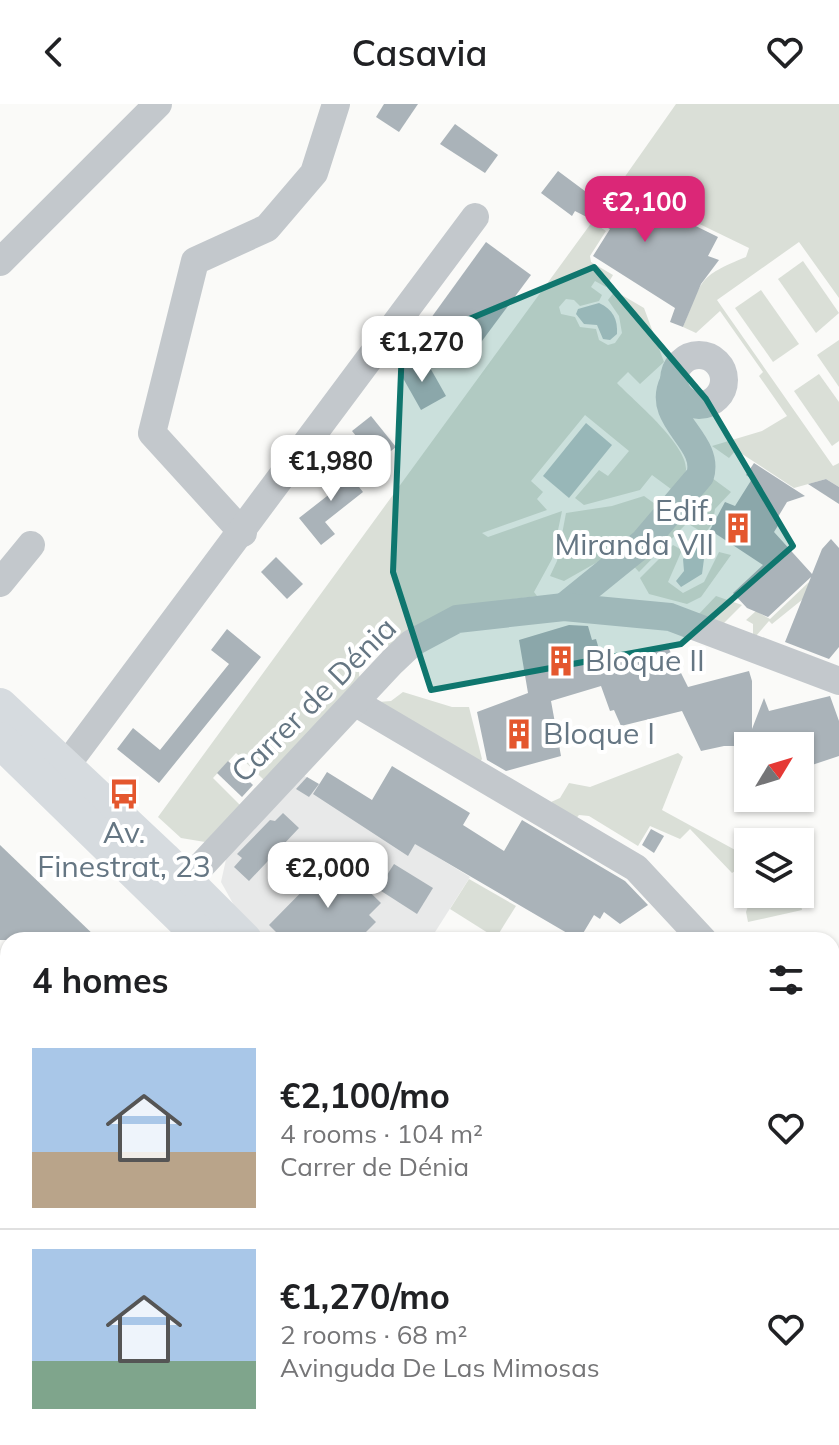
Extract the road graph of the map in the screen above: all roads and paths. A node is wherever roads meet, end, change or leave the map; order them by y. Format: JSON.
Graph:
{"nodes":[{"id":1,"x":158,"y":104,"type":"edge"},
{"id":2,"x":336,"y":106,"type":"edge"},
{"id":3,"x":475,"y":217,"type":"dead end"},
{"id":4,"x":0,"y":262,"type":"edge"},
{"id":5,"x":687,"y":417,"type":"junction"},
{"id":6,"x":243,"y":533,"type":"junction"},
{"id":7,"x":31,"y":545,"type":"dead end"},
{"id":8,"x":0,"y":583,"type":"edge"},
{"id":9,"x":564,"y":607,"type":"junction"},
{"id":10,"x":839,"y":681,"type":"edge"},
{"id":11,"x":356,"y":703,"type":"junction"},
{"id":12,"x":0,"y":706,"type":"edge"},
{"id":13,"x":0,"y":740,"type":"edge"},
{"id":14,"x":65,"y":767,"type":"junction"},
{"id":15,"x":163,"y":872,"type":"junction"},
{"id":16,"x":200,"y":932,"type":"edge"},
{"id":17,"x":234,"y":932,"type":"edge"},
{"id":18,"x":696,"y":932,"type":"edge"}],
"edges":[{"from":1,"to":4,"type":"street"},
{"from":2,"to":6,"type":"street"},
{"from":3,"to":6,"type":"street"},
{"from":5,"to":5,"type":"street"},
{"from":5,"to":9,"type":"street"},
{"from":6,"to":14,"type":"street"},
{"from":7,"to":8,"type":"street"},
{"from":9,"to":10,"type":"street","name":"Carrer de Dénia"},
{"from":9,"to":11,"type":"street","name":"Carrer de Dénia"},
{"from":11,"to":15,"type":"street","name":"Carrer de Dénia"},
{"from":11,"to":18,"type":"street"},
{"from":12,"to":14,"type":"main road"},
{"from":13,"to":15,"type":"main road"},
{"from":14,"to":15,"type":"main road"},
{"from":15,"to":16,"type":"main road"},
{"from":15,"to":17,"type":"main road"}]}
